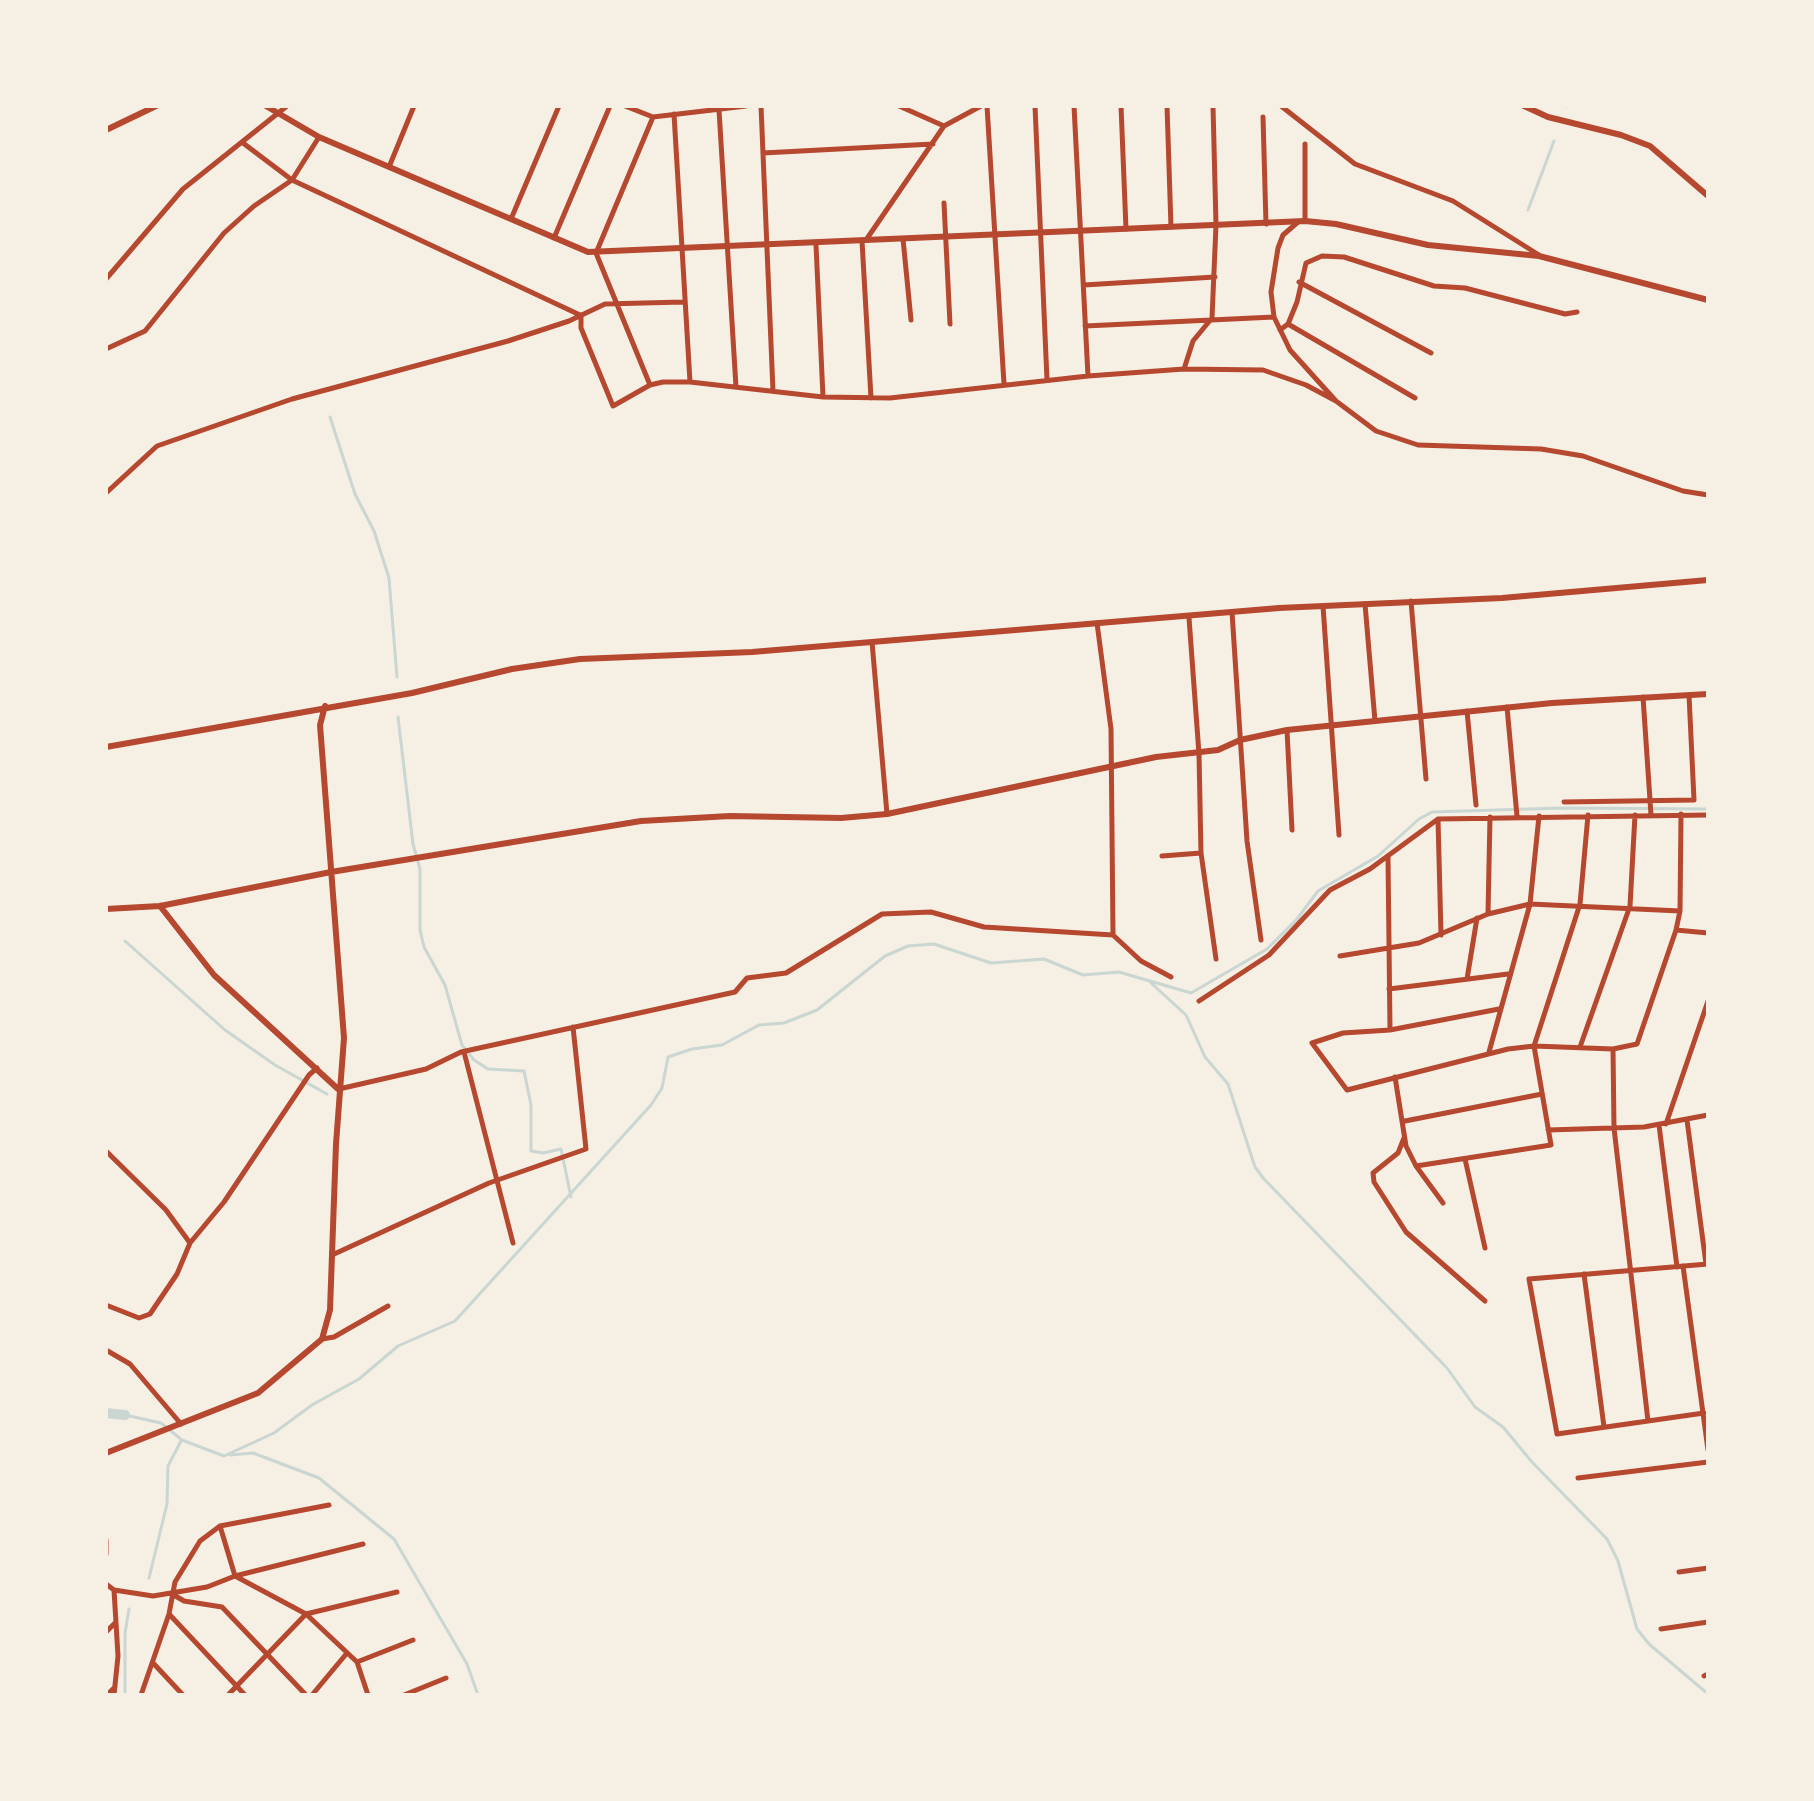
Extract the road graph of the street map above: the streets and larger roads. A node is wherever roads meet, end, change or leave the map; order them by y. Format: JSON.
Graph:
{"nodes":[{"id":1,"x":156,"y":106,"type":"edge"},
{"id":2,"x":266,"y":106,"type":"edge"},
{"id":3,"x":287,"y":106,"type":"edge"},
{"id":4,"x":414,"y":106,"type":"edge"},
{"id":5,"x":559,"y":106,"type":"edge"},
{"id":6,"x":610,"y":106,"type":"edge"},
{"id":7,"x":625,"y":106,"type":"edge"},
{"id":8,"x":746,"y":106,"type":"edge"},
{"id":9,"x":761,"y":106,"type":"edge"},
{"id":10,"x":899,"y":106,"type":"edge"},
{"id":11,"x":981,"y":106,"type":"edge"},
{"id":12,"x":987,"y":106,"type":"edge"},
{"id":13,"x":1035,"y":106,"type":"edge"},
{"id":14,"x":1074,"y":106,"type":"edge"},
{"id":15,"x":1121,"y":106,"type":"edge"},
{"id":16,"x":1167,"y":106,"type":"edge"},
{"id":17,"x":1213,"y":106,"type":"edge"},
{"id":18,"x":1281,"y":106,"type":"edge"},
{"id":19,"x":1524,"y":106,"type":"edge"},
{"id":20,"x":719,"y":110,"type":"junction"},
{"id":21,"x":276,"y":113,"type":"junction"},
{"id":22,"x":674,"y":114,"type":"junction"},
{"id":23,"x":653,"y":117,"type":"junction"},
{"id":24,"x":1263,"y":117,"type":"dead end"},
{"id":25,"x":944,"y":126,"type":"junction"},
{"id":26,"x":106,"y":130,"type":"edge"},
{"id":27,"x":319,"y":137,"type":"junction"},
{"id":28,"x":243,"y":143,"type":"junction"},
{"id":29,"x":933,"y":144,"type":"junction"},
{"id":30,"x":1305,"y":144,"type":"dead end"},
{"id":31,"x":763,"y":153,"type":"junction"},
{"id":32,"x":389,"y":167,"type":"junction"},
{"id":33,"x":292,"y":180,"type":"junction"},
{"id":34,"x":1708,"y":196,"type":"edge"},
{"id":35,"x":944,"y":203,"type":"dead end"},
{"id":36,"x":511,"y":220,"type":"junction"},
{"id":37,"x":1302,"y":221,"type":"junction"},
{"id":38,"x":1266,"y":224,"type":"junction"},
{"id":39,"x":1216,"y":225,"type":"junction"},
{"id":40,"x":1171,"y":227,"type":"junction"},
{"id":41,"x":1126,"y":229,"type":"junction"},
{"id":42,"x":1080,"y":231,"type":"junction"},
{"id":43,"x":1039,"y":234,"type":"junction"},
{"id":44,"x":996,"y":236,"type":"junction"},
{"id":45,"x":946,"y":237,"type":"junction"},
{"id":46,"x":554,"y":238,"type":"junction"},
{"id":47,"x":903,"y":239,"type":"junction"},
{"id":48,"x":864,"y":241,"type":"junction"},
{"id":49,"x":767,"y":245,"type":"junction"},
{"id":50,"x":816,"y":245,"type":"junction"},
{"id":51,"x":729,"y":248,"type":"junction"},
{"id":52,"x":681,"y":250,"type":"junction"},
{"id":53,"x":596,"y":253,"type":"junction"},
{"id":54,"x":1539,"y":256,"type":"junction"},
{"id":55,"x":1215,"y":277,"type":"junction"},
{"id":56,"x":106,"y":279,"type":"edge"},
{"id":57,"x":1299,"y":282,"type":"junction"},
{"id":58,"x":1083,"y":285,"type":"junction"},
{"id":59,"x":1708,"y":300,"type":"edge"},
{"id":60,"x":616,"y":302,"type":"junction"},
{"id":61,"x":683,"y":302,"type":"junction"},
{"id":62,"x":1577,"y":312,"type":"dead end"},
{"id":63,"x":581,"y":315,"type":"junction"},
{"id":64,"x":1274,"y":317,"type":"junction"},
{"id":65,"x":1212,"y":318,"type":"junction"},
{"id":66,"x":911,"y":320,"type":"dead end"},
{"id":67,"x":950,"y":324,"type":"dead end"},
{"id":68,"x":1288,"y":324,"type":"junction"},
{"id":69,"x":1085,"y":326,"type":"junction"},
{"id":70,"x":1280,"y":330,"type":"junction"},
{"id":71,"x":106,"y":349,"type":"edge"},
{"id":72,"x":1431,"y":353,"type":"dead end"},
{"id":73,"x":1184,"y":369,"type":"junction"},
{"id":74,"x":1088,"y":376,"type":"junction"},
{"id":75,"x":1047,"y":380,"type":"junction"},
{"id":76,"x":690,"y":382,"type":"junction"},
{"id":77,"x":1004,"y":384,"type":"junction"},
{"id":78,"x":650,"y":385,"type":"junction"},
{"id":79,"x":736,"y":387,"type":"junction"},
{"id":80,"x":773,"y":391,"type":"junction"},
{"id":81,"x":823,"y":397,"type":"junction"},
{"id":82,"x":871,"y":398,"type":"junction"},
{"id":83,"x":1415,"y":398,"type":"dead end"},
{"id":84,"x":1336,"y":401,"type":"junction"},
{"id":85,"x":106,"y":493,"type":"edge"},
{"id":86,"x":1708,"y":495,"type":"edge"},
{"id":87,"x":1708,"y":580,"type":"edge"},
{"id":88,"x":1411,"y":600,"type":"junction"},
{"id":89,"x":1365,"y":603,"type":"junction"},
{"id":90,"x":1323,"y":606,"type":"junction"},
{"id":91,"x":1232,"y":612,"type":"junction"},
{"id":92,"x":1189,"y":618,"type":"junction"},
{"id":93,"x":1097,"y":623,"type":"junction"},
{"id":94,"x":872,"y":641,"type":"junction"},
{"id":95,"x":1689,"y":694,"type":"junction"},
{"id":96,"x":1708,"y":694,"type":"edge"},
{"id":97,"x":1643,"y":697,"type":"junction"},
{"id":98,"x":325,"y":706,"type":"junction"},
{"id":99,"x":1507,"y":707,"type":"junction"},
{"id":100,"x":1467,"y":711,"type":"junction"},
{"id":101,"x":1419,"y":716,"type":"junction"},
{"id":102,"x":1375,"y":722,"type":"junction"},
{"id":103,"x":1331,"y":726,"type":"junction"},
{"id":104,"x":1287,"y":730,"type":"junction"},
{"id":105,"x":1240,"y":740,"type":"junction"},
{"id":106,"x":106,"y":747,"type":"edge"},
{"id":107,"x":1199,"y":754,"type":"junction"},
{"id":108,"x":1111,"y":766,"type":"junction"},
{"id":109,"x":1426,"y":779,"type":"dead end"},
{"id":110,"x":1476,"y":805,"type":"dead end"},
{"id":111,"x":1569,"y":807,"type":"junction"},
{"id":112,"x":1650,"y":808,"type":"junction"},
{"id":113,"x":1517,"y":811,"type":"junction"},
{"id":114,"x":887,"y":814,"type":"junction"},
{"id":115,"x":1681,"y":814,"type":"junction"},
{"id":116,"x":1588,"y":815,"type":"junction"},
{"id":117,"x":1635,"y":815,"type":"junction"},
{"id":118,"x":1708,"y":815,"type":"edge"},
{"id":119,"x":1539,"y":816,"type":"junction"},
{"id":120,"x":1490,"y":817,"type":"junction"},
{"id":121,"x":1438,"y":819,"type":"junction"},
{"id":122,"x":1292,"y":830,"type":"dead end"},
{"id":123,"x":1339,"y":835,"type":"dead end"},
{"id":124,"x":1201,"y":853,"type":"junction"},
{"id":125,"x":1162,"y":856,"type":"dead end"},
{"id":126,"x":1388,"y":856,"type":"junction"},
{"id":127,"x":331,"y":872,"type":"junction"},
{"id":128,"x":1530,"y":904,"type":"junction"},
{"id":129,"x":1580,"y":904,"type":"junction"},
{"id":130,"x":160,"y":906,"type":"junction"},
{"id":131,"x":1630,"y":906,"type":"junction"},
{"id":132,"x":106,"y":909,"type":"edge"},
{"id":133,"x":1680,"y":911,"type":"junction"},
{"id":134,"x":1488,"y":914,"type":"junction"},
{"id":135,"x":1477,"y":918,"type":"junction"},
{"id":136,"x":1676,"y":930,"type":"junction"},
{"id":137,"x":1708,"y":933,"type":"edge"},
{"id":138,"x":1113,"y":935,"type":"junction"},
{"id":139,"x":1441,"y":935,"type":"junction"},
{"id":140,"x":1261,"y":940,"type":"dead end"},
{"id":141,"x":1388,"y":951,"type":"junction"},
{"id":142,"x":1340,"y":956,"type":"dead end"},
{"id":143,"x":1216,"y":959,"type":"dead end"},
{"id":144,"x":1508,"y":974,"type":"junction"},
{"id":145,"x":1171,"y":977,"type":"dead end"},
{"id":146,"x":1467,"y":979,"type":"junction"},
{"id":147,"x":1389,"y":989,"type":"junction"},
{"id":148,"x":1199,"y":1001,"type":"dead end"},
{"id":149,"x":1708,"y":1001,"type":"edge"},
{"id":150,"x":1499,"y":1009,"type":"junction"},
{"id":151,"x":573,"y":1027,"type":"junction"},
{"id":152,"x":1390,"y":1030,"type":"junction"},
{"id":153,"x":1534,"y":1046,"type":"junction"},
{"id":154,"x":1580,"y":1047,"type":"junction"},
{"id":155,"x":1613,"y":1049,"type":"junction"},
{"id":156,"x":464,"y":1052,"type":"junction"},
{"id":157,"x":1489,"y":1052,"type":"junction"},
{"id":158,"x":318,"y":1068,"type":"junction"},
{"id":159,"x":1395,"y":1077,"type":"junction"},
{"id":160,"x":339,"y":1089,"type":"junction"},
{"id":161,"x":1542,"y":1094,"type":"junction"},
{"id":162,"x":1708,"y":1115,"type":"edge"},
{"id":163,"x":1687,"y":1120,"type":"junction"},
{"id":164,"x":1405,"y":1121,"type":"junction"},
{"id":165,"x":1662,"y":1125,"type":"junction"},
{"id":166,"x":1614,"y":1128,"type":"junction"},
{"id":167,"x":1548,"y":1130,"type":"junction"},
{"id":168,"x":1404,"y":1138,"type":"junction"},
{"id":169,"x":106,"y":1151,"type":"edge"},
{"id":170,"x":1465,"y":1158,"type":"junction"},
{"id":171,"x":1416,"y":1166,"type":"junction"},
{"id":172,"x":498,"y":1179,"type":"junction"},
{"id":173,"x":1443,"y":1203,"type":"dead end"},
{"id":174,"x":190,"y":1243,"type":"junction"},
{"id":175,"x":513,"y":1243,"type":"dead end"},
{"id":176,"x":1485,"y":1248,"type":"dead end"},
{"id":177,"x":332,"y":1255,"type":"junction"},
{"id":178,"x":1707,"y":1264,"type":"edge"},
{"id":179,"x":1680,"y":1267,"type":"junction"},
{"id":180,"x":1632,"y":1270,"type":"junction"},
{"id":181,"x":1584,"y":1274,"type":"junction"},
{"id":182,"x":1485,"y":1301,"type":"dead end"},
{"id":183,"x":106,"y":1305,"type":"edge"},
{"id":184,"x":388,"y":1306,"type":"dead end"},
{"id":185,"x":322,"y":1339,"type":"junction"},
{"id":186,"x":106,"y":1350,"type":"edge"},
{"id":187,"x":1704,"y":1413,"type":"junction"},
{"id":188,"x":1648,"y":1421,"type":"junction"},
{"id":189,"x":178,"y":1426,"type":"junction"},
{"id":190,"x":1604,"y":1427,"type":"junction"},
{"id":191,"x":1708,"y":1450,"type":"edge"},
{"id":192,"x":106,"y":1453,"type":"edge"},
{"id":193,"x":1708,"y":1462,"type":"edge"},
{"id":194,"x":1578,"y":1478,"type":"dead end"},
{"id":195,"x":329,"y":1505,"type":"dead end"},
{"id":196,"x":220,"y":1526,"type":"junction"},
{"id":197,"x":106,"y":1540,"type":"edge"},
{"id":198,"x":363,"y":1544,"type":"dead end"},
{"id":199,"x":106,"y":1554,"type":"edge"},
{"id":200,"x":1708,"y":1568,"type":"edge"},
{"id":201,"x":1679,"y":1572,"type":"dead end"},
{"id":202,"x":235,"y":1576,"type":"junction"},
{"id":203,"x":106,"y":1584,"type":"edge"},
{"id":204,"x":114,"y":1590,"type":"junction"},
{"id":205,"x":397,"y":1592,"type":"dead end"},
{"id":206,"x":171,"y":1594,"type":"junction"},
{"id":207,"x":169,"y":1614,"type":"junction"},
{"id":208,"x":306,"y":1614,"type":"junction"},
{"id":209,"x":1708,"y":1622,"type":"edge"},
{"id":210,"x":115,"y":1623,"type":"junction"},
{"id":211,"x":1661,"y":1629,"type":"dead end"},
{"id":212,"x":106,"y":1632,"type":"edge"},
{"id":213,"x":413,"y":1640,"type":"dead end"},
{"id":214,"x":347,"y":1653,"type":"junction"},
{"id":215,"x":266,"y":1655,"type":"junction"},
{"id":216,"x":357,"y":1662,"type":"junction"},
{"id":217,"x":154,"y":1664,"type":"junction"},
{"id":218,"x":446,"y":1678,"type":"dead end"},
{"id":219,"x":116,"y":1686,"type":"junction"},
{"id":220,"x":237,"y":1686,"type":"junction"},
{"id":221,"x":107,"y":1695,"type":"edge"},
{"id":222,"x":114,"y":1695,"type":"edge"},
{"id":223,"x":141,"y":1695,"type":"edge"},
{"id":224,"x":183,"y":1695,"type":"edge"},
{"id":225,"x":228,"y":1695,"type":"edge"},
{"id":226,"x":245,"y":1695,"type":"edge"},
{"id":227,"x":306,"y":1695,"type":"edge"},
{"id":228,"x":312,"y":1695,"type":"edge"},
{"id":229,"x":368,"y":1695,"type":"edge"},
{"id":230,"x":404,"y":1695,"type":"edge"}],
"edges":[{"from":1,"to":26,"type":"street"},
{"from":2,"to":21,"type":"street"},
{"from":3,"to":21,"type":"street"},
{"from":4,"to":32,"type":"street"},
{"from":5,"to":36,"type":"street"},
{"from":6,"to":46,"type":"street"},
{"from":7,"to":23,"type":"street"},
{"from":8,"to":20,"type":"street"},
{"from":9,"to":31,"type":"street"},
{"from":10,"to":25,"type":"street"},
{"from":11,"to":25,"type":"street"},
{"from":12,"to":44,"type":"street"},
{"from":13,"to":43,"type":"street"},
{"from":14,"to":42,"type":"street"},
{"from":15,"to":41,"type":"street"},
{"from":16,"to":40,"type":"street"},
{"from":17,"to":39,"type":"street"},
{"from":18,"to":54,"type":"street"},
{"from":19,"to":34,"type":"street"},
{"from":20,"to":22,"type":"street"},
{"from":20,"to":51,"type":"street"},
{"from":21,"to":27,"type":"street"},
{"from":21,"to":28,"type":"street"},
{"from":22,"to":23,"type":"street"},
{"from":22,"to":52,"type":"street"},
{"from":23,"to":53,"type":"street"},
{"from":24,"to":38,"type":"street"},
{"from":25,"to":29,"type":"street"},
{"from":27,"to":32,"type":"street"},
{"from":27,"to":33,"type":"street"},
{"from":28,"to":33,"type":"street"},
{"from":28,"to":56,"type":"street"},
{"from":29,"to":31,"type":"street"},
{"from":29,"to":48,"type":"street"},
{"from":30,"to":37,"type":"street"},
{"from":31,"to":49,"type":"street"},
{"from":32,"to":36,"type":"street"},
{"from":33,"to":63,"type":"street"},
{"from":33,"to":71,"type":"street"},
{"from":35,"to":45,"type":"street"},
{"from":36,"to":46,"type":"street"},
{"from":37,"to":38,"type":"street"},
{"from":37,"to":54,"type":"street"},
{"from":37,"to":64,"type":"street"},
{"from":38,"to":39,"type":"street"},
{"from":39,"to":40,"type":"street"},
{"from":39,"to":55,"type":"street"},
{"from":40,"to":41,"type":"street"},
{"from":41,"to":42,"type":"street"},
{"from":42,"to":43,"type":"street"},
{"from":42,"to":58,"type":"street"},
{"from":43,"to":44,"type":"street"},
{"from":43,"to":75,"type":"street"},
{"from":44,"to":45,"type":"street"},
{"from":44,"to":77,"type":"street"},
{"from":45,"to":47,"type":"street"},
{"from":45,"to":67,"type":"street"},
{"from":46,"to":53,"type":"street"},
{"from":47,"to":48,"type":"street"},
{"from":47,"to":66,"type":"street"},
{"from":48,"to":50,"type":"street"},
{"from":48,"to":82,"type":"street"},
{"from":49,"to":50,"type":"street"},
{"from":49,"to":51,"type":"street"},
{"from":49,"to":80,"type":"street"},
{"from":50,"to":81,"type":"street"},
{"from":51,"to":52,"type":"street"},
{"from":51,"to":79,"type":"street"},
{"from":52,"to":53,"type":"street"},
{"from":52,"to":61,"type":"street"},
{"from":53,"to":60,"type":"street"},
{"from":54,"to":59,"type":"street"},
{"from":55,"to":58,"type":"street"},
{"from":55,"to":65,"type":"street"},
{"from":57,"to":62,"type":"street"},
{"from":57,"to":68,"type":"street"},
{"from":57,"to":72,"type":"street"},
{"from":58,"to":69,"type":"street"},
{"from":60,"to":61,"type":"street"},
{"from":60,"to":63,"type":"street"},
{"from":60,"to":78,"type":"street"},
{"from":61,"to":76,"type":"street"},
{"from":63,"to":78,"type":"street"},
{"from":63,"to":85,"type":"street"},
{"from":64,"to":65,"type":"street"},
{"from":64,"to":70,"type":"street"},
{"from":65,"to":69,"type":"street"},
{"from":65,"to":73,"type":"street"},
{"from":68,"to":70,"type":"street"},
{"from":68,"to":83,"type":"street"},
{"from":69,"to":74,"type":"street"},
{"from":70,"to":84,"type":"street"},
{"from":73,"to":74,"type":"street"},
{"from":73,"to":84,"type":"street"},
{"from":74,"to":75,"type":"street"},
{"from":75,"to":77,"type":"street"},
{"from":76,"to":78,"type":"street"},
{"from":76,"to":79,"type":"street"},
{"from":77,"to":82,"type":"street"},
{"from":79,"to":80,"type":"street"},
{"from":80,"to":81,"type":"street"},
{"from":81,"to":82,"type":"street"},
{"from":84,"to":86,"type":"street"},
{"from":87,"to":88,"type":"street"},
{"from":88,"to":89,"type":"street"},
{"from":88,"to":101,"type":"street"},
{"from":89,"to":90,"type":"street"},
{"from":89,"to":102,"type":"street"},
{"from":90,"to":91,"type":"street"},
{"from":90,"to":103,"type":"street"},
{"from":91,"to":92,"type":"street"},
{"from":91,"to":105,"type":"street"},
{"from":92,"to":93,"type":"street"},
{"from":92,"to":107,"type":"street"},
{"from":93,"to":94,"type":"street"},
{"from":93,"to":108,"type":"street"},
{"from":94,"to":98,"type":"street"},
{"from":94,"to":114,"type":"street"},
{"from":95,"to":96,"type":"street"},
{"from":95,"to":97,"type":"street"},
{"from":95,"to":112,"type":"street"},
{"from":97,"to":99,"type":"street"},
{"from":97,"to":112,"type":"street"},
{"from":98,"to":106,"type":"street"},
{"from":98,"to":127,"type":"street"},
{"from":99,"to":100,"type":"street"},
{"from":99,"to":113,"type":"street"},
{"from":100,"to":101,"type":"street"},
{"from":100,"to":110,"type":"street"},
{"from":101,"to":102,"type":"street"},
{"from":101,"to":109,"type":"street"},
{"from":102,"to":103,"type":"street"},
{"from":103,"to":104,"type":"street"},
{"from":103,"to":123,"type":"street"},
{"from":104,"to":105,"type":"street"},
{"from":104,"to":122,"type":"street"},
{"from":105,"to":107,"type":"street"},
{"from":105,"to":140,"type":"street"},
{"from":107,"to":108,"type":"street"},
{"from":107,"to":124,"type":"street"},
{"from":108,"to":114,"type":"street"},
{"from":108,"to":138,"type":"street"},
{"from":111,"to":112,"type":"street"},
{"from":111,"to":116,"type":"street"},
{"from":111,"to":119,"type":"street"},
{"from":112,"to":115,"type":"street"},
{"from":112,"to":117,"type":"street"},
{"from":113,"to":119,"type":"street"},
{"from":113,"to":120,"type":"street"},
{"from":114,"to":127,"type":"street"},
{"from":115,"to":118,"type":"street"},
{"from":115,"to":133,"type":"street"},
{"from":116,"to":117,"type":"street"},
{"from":116,"to":129,"type":"street"},
{"from":117,"to":131,"type":"street"},
{"from":119,"to":128,"type":"street"},
{"from":120,"to":121,"type":"street"},
{"from":120,"to":134,"type":"street"},
{"from":121,"to":126,"type":"street"},
{"from":121,"to":139,"type":"street"},
{"from":124,"to":125,"type":"street"},
{"from":124,"to":143,"type":"street"},
{"from":126,"to":141,"type":"street"},
{"from":126,"to":148,"type":"street"},
{"from":127,"to":130,"type":"street"},
{"from":127,"to":160,"type":"street"},
{"from":128,"to":129,"type":"street"},
{"from":128,"to":134,"type":"street"},
{"from":128,"to":144,"type":"street"},
{"from":129,"to":131,"type":"street"},
{"from":129,"to":153,"type":"street"},
{"from":130,"to":132,"type":"street"},
{"from":130,"to":158,"type":"street"},
{"from":131,"to":133,"type":"street"},
{"from":131,"to":154,"type":"street"},
{"from":133,"to":136,"type":"street"},
{"from":134,"to":135,"type":"street"},
{"from":135,"to":139,"type":"street"},
{"from":135,"to":146,"type":"street"},
{"from":136,"to":137,"type":"street"},
{"from":136,"to":155,"type":"street"},
{"from":138,"to":145,"type":"street"},
{"from":138,"to":151,"type":"street"},
{"from":139,"to":141,"type":"street"},
{"from":141,"to":142,"type":"street"},
{"from":141,"to":147,"type":"street"},
{"from":144,"to":146,"type":"street"},
{"from":144,"to":150,"type":"street"},
{"from":146,"to":147,"type":"street"},
{"from":147,"to":152,"type":"street"},
{"from":149,"to":165,"type":"street"},
{"from":150,"to":152,"type":"street"},
{"from":150,"to":157,"type":"street"},
{"from":151,"to":156,"type":"street"},
{"from":151,"to":172,"type":"street"},
{"from":152,"to":159,"type":"street"},
{"from":153,"to":154,"type":"street"},
{"from":153,"to":157,"type":"street"},
{"from":153,"to":161,"type":"street"},
{"from":154,"to":155,"type":"street"},
{"from":155,"to":166,"type":"street"},
{"from":156,"to":160,"type":"street"},
{"from":156,"to":172,"type":"street"},
{"from":157,"to":159,"type":"street"},
{"from":158,"to":160,"type":"street"},
{"from":158,"to":174,"type":"street"},
{"from":159,"to":164,"type":"street"},
{"from":160,"to":177,"type":"street"},
{"from":161,"to":164,"type":"street"},
{"from":161,"to":167,"type":"street"},
{"from":162,"to":163,"type":"street"},
{"from":163,"to":165,"type":"street"},
{"from":163,"to":178,"type":"street"},
{"from":164,"to":168,"type":"street"},
{"from":165,"to":166,"type":"street"},
{"from":165,"to":179,"type":"street"},
{"from":166,"to":167,"type":"street"},
{"from":166,"to":180,"type":"street"},
{"from":167,"to":170,"type":"street"},
{"from":168,"to":171,"type":"street"},
{"from":168,"to":182,"type":"street"},
{"from":169,"to":174,"type":"street"},
{"from":170,"to":171,"type":"street"},
{"from":170,"to":176,"type":"street"},
{"from":171,"to":173,"type":"street"},
{"from":172,"to":175,"type":"street"},
{"from":172,"to":177,"type":"street"},
{"from":174,"to":183,"type":"street"},
{"from":177,"to":185,"type":"street"},
{"from":178,"to":179,"type":"street"},
{"from":179,"to":180,"type":"street"},
{"from":179,"to":187,"type":"street"},
{"from":180,"to":181,"type":"street"},
{"from":180,"to":188,"type":"street"},
{"from":181,"to":190,"type":"street"},
{"from":181,"to":190,"type":"street"},
{"from":184,"to":185,"type":"street"},
{"from":185,"to":189,"type":"street"},
{"from":186,"to":189,"type":"street"},
{"from":187,"to":188,"type":"street"},
{"from":187,"to":191,"type":"street"},
{"from":188,"to":190,"type":"street"},
{"from":189,"to":192,"type":"street"},
{"from":193,"to":194,"type":"street"},
{"from":195,"to":196,"type":"street"},
{"from":196,"to":202,"type":"street"},
{"from":196,"to":206,"type":"street"},
{"from":197,"to":199,"type":"street"},
{"from":198,"to":202,"type":"street"},
{"from":200,"to":201,"type":"street"},
{"from":202,"to":206,"type":"street"},
{"from":202,"to":208,"type":"street"},
{"from":203,"to":204,"type":"street"},
{"from":204,"to":206,"type":"street"},
{"from":204,"to":210,"type":"street"},
{"from":205,"to":208,"type":"street"},
{"from":206,"to":207,"type":"street"},
{"from":206,"to":215,"type":"street"},
{"from":207,"to":217,"type":"street"},
{"from":207,"to":220,"type":"street"},
{"from":208,"to":214,"type":"street"},
{"from":208,"to":215,"type":"street"},
{"from":209,"to":211,"type":"street"},
{"from":210,"to":212,"type":"street"},
{"from":210,"to":219,"type":"street"},
{"from":213,"to":216,"type":"street"},
{"from":214,"to":216,"type":"street"},
{"from":214,"to":228,"type":"street"},
{"from":215,"to":220,"type":"street"},
{"from":215,"to":227,"type":"street"},
{"from":216,"to":229,"type":"street"},
{"from":217,"to":223,"type":"street"},
{"from":217,"to":224,"type":"street"},
{"from":218,"to":230,"type":"street"},
{"from":219,"to":221,"type":"street"},
{"from":219,"to":222,"type":"street"},
{"from":220,"to":225,"type":"street"},
{"from":220,"to":226,"type":"street"}]}
